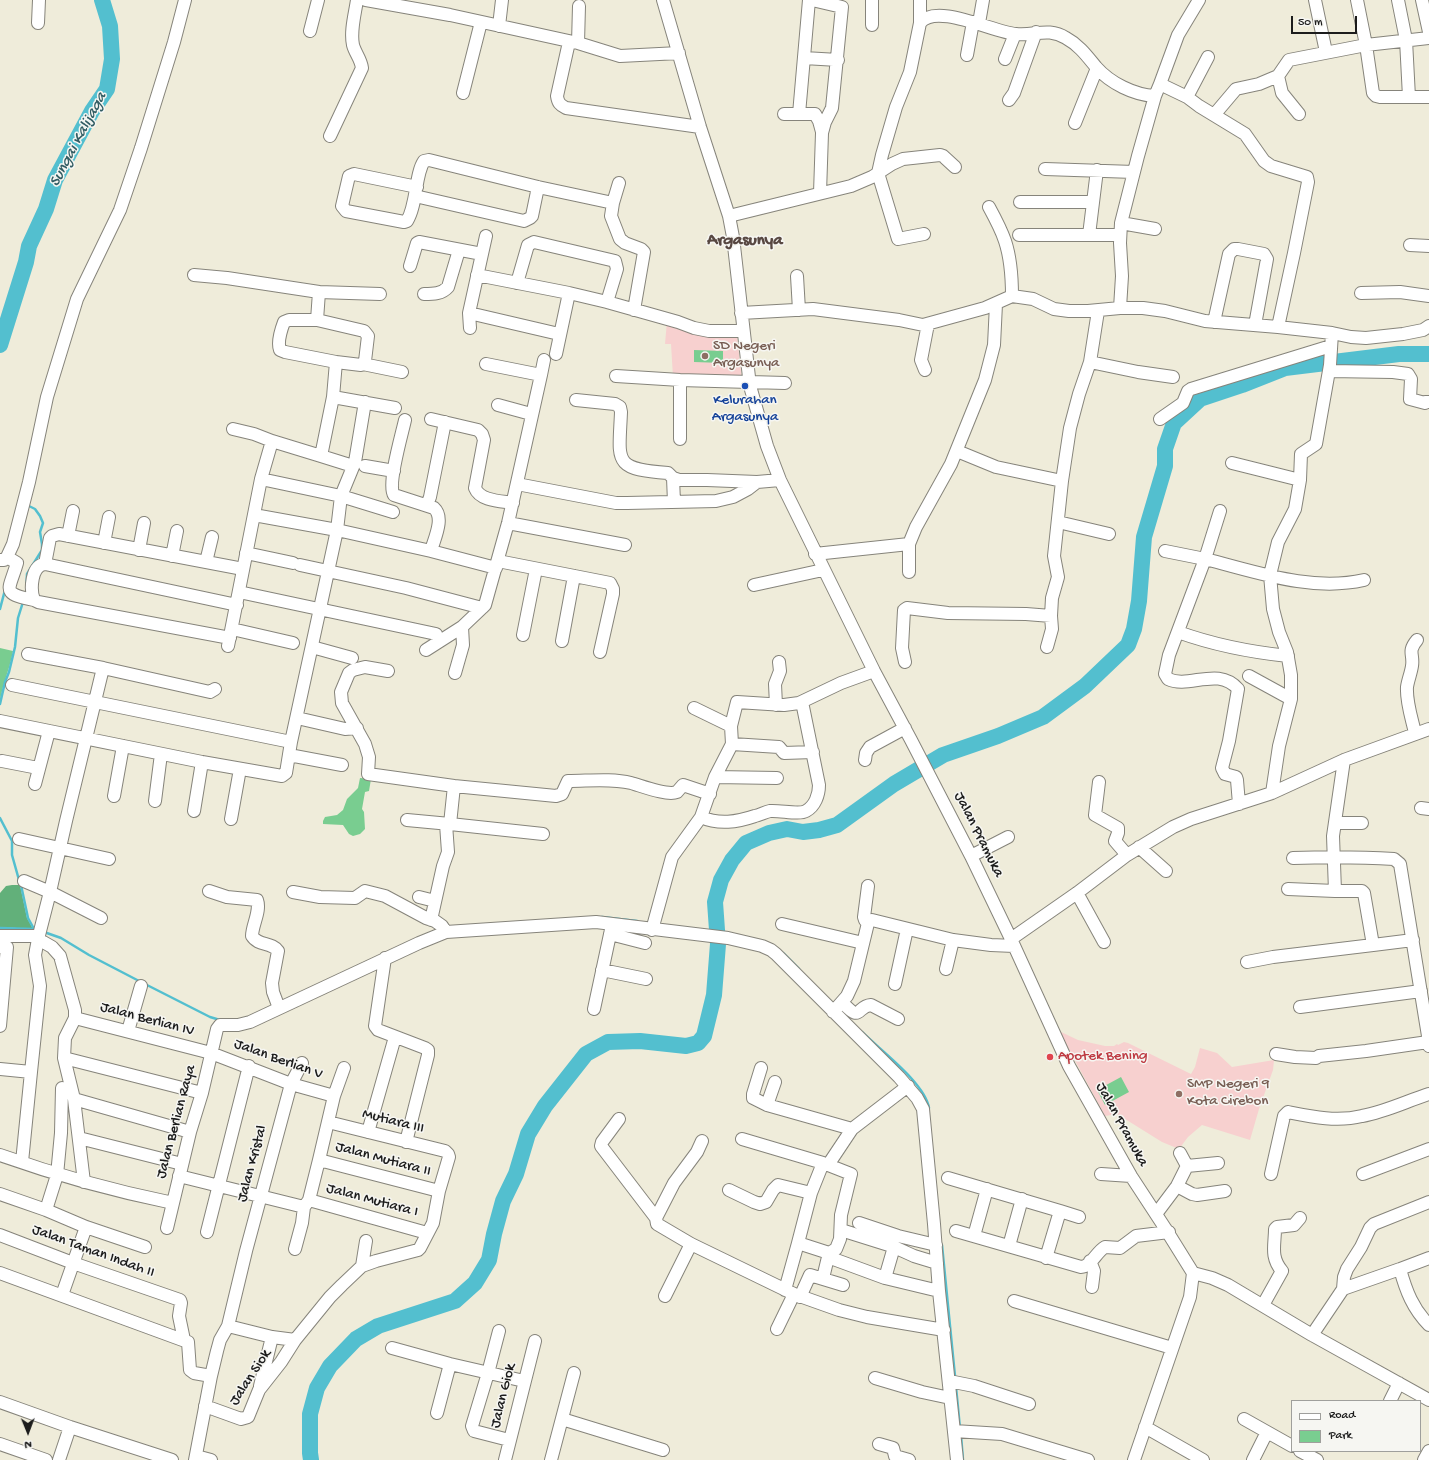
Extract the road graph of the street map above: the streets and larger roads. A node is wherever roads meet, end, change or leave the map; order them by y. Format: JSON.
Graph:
{"nodes":[{"id":1,"x":39,"y":0,"type":"edge"},
{"id":2,"x":185,"y":0,"type":"edge"},
{"id":3,"x":318,"y":0,"type":"edge"},
{"id":4,"x":357,"y":0,"type":"edge"},
{"id":5,"x":369,"y":0,"type":"edge"},
{"id":6,"x":502,"y":0,"type":"edge"},
{"id":7,"x":662,"y":0,"type":"edge"},
{"id":8,"x":811,"y":0,"type":"edge"},
{"id":9,"x":872,"y":0,"type":"edge"},
{"id":10,"x":920,"y":0,"type":"edge"},
{"id":11,"x":983,"y":0,"type":"edge"},
{"id":12,"x":1199,"y":0,"type":"edge"},
{"id":13,"x":1315,"y":0,"type":"edge"},
{"id":14,"x":1357,"y":0,"type":"edge"},
{"id":15,"x":1398,"y":0,"type":"edge"},
{"id":16,"x":1422,"y":0,"type":"edge"},
{"id":17,"x":404,"y":4,"type":"edge"},
{"id":18,"x":579,"y":6,"type":"dead end"},
{"id":19,"x":481,"y":22,"type":"junction"},
{"id":20,"x":38,"y":23,"type":"dead end"},
{"id":21,"x":920,"y":23,"type":"junction"},
{"id":22,"x":976,"y":23,"type":"junction"},
{"id":23,"x":872,"y":25,"type":"dead end"},
{"id":24,"x":499,"y":26,"type":"junction"},
{"id":25,"x":310,"y":31,"type":"dead end"},
{"id":26,"x":1036,"y":32,"type":"junction"},
{"id":27,"x":1429,"y":32,"type":"edge"},
{"id":28,"x":1014,"y":34,"type":"junction"},
{"id":29,"x":1429,"y":38,"type":"edge"},
{"id":30,"x":1406,"y":40,"type":"junction"},
{"id":31,"x":573,"y":43,"type":"junction"},
{"id":32,"x":1366,"y":45,"type":"junction"},
{"id":33,"x":1326,"y":52,"type":"junction"},
{"id":34,"x":679,"y":53,"type":"junction"},
{"id":35,"x":968,"y":54,"type":"dead end"},
{"id":36,"x":1208,"y":57,"type":"dead end"},
{"id":37,"x":804,"y":58,"type":"junction"},
{"id":38,"x":1005,"y":59,"type":"dead end"},
{"id":39,"x":838,"y":60,"type":"junction"},
{"id":40,"x":1097,"y":68,"type":"junction"},
{"id":41,"x":1278,"y":76,"type":"junction"},
{"id":42,"x":1158,"y":90,"type":"junction"},
{"id":43,"x":463,"y":93,"type":"dead end"},
{"id":44,"x":1187,"y":97,"type":"junction"},
{"id":45,"x":1409,"y":97,"type":"junction"},
{"id":46,"x":1429,"y":97,"type":"edge"},
{"id":47,"x":1009,"y":100,"type":"dead end"},
{"id":48,"x":784,"y":114,"type":"dead end"},
{"id":49,"x":799,"y":114,"type":"junction"},
{"id":50,"x":1298,"y":114,"type":"dead end"},
{"id":51,"x":1214,"y":115,"type":"junction"},
{"id":52,"x":1075,"y":123,"type":"dead end"},
{"id":53,"x":700,"y":127,"type":"junction"},
{"id":54,"x":822,"y":133,"type":"junction"},
{"id":55,"x":330,"y":136,"type":"dead end"},
{"id":56,"x":955,"y":167,"type":"dead end"},
{"id":57,"x":1045,"y":169,"type":"dead end"},
{"id":58,"x":1097,"y":170,"type":"junction"},
{"id":59,"x":1134,"y":172,"type":"junction"},
{"id":60,"x":878,"y":174,"type":"junction"},
{"id":61,"x":618,"y":183,"type":"dead end"},
{"id":62,"x":538,"y":187,"type":"junction"},
{"id":63,"x":416,"y":192,"type":"junction"},
{"id":64,"x":820,"y":193,"type":"junction"},
{"id":65,"x":613,"y":202,"type":"junction"},
{"id":66,"x":1020,"y":202,"type":"dead end"},
{"id":67,"x":1093,"y":202,"type":"junction"},
{"id":68,"x":989,"y":207,"type":"dead end"},
{"id":69,"x":729,"y":216,"type":"junction"},
{"id":70,"x":1120,"y":229,"type":"junction"},
{"id":71,"x":1155,"y":229,"type":"dead end"},
{"id":72,"x":924,"y":234,"type":"dead end"},
{"id":73,"x":1019,"y":235,"type":"dead end"},
{"id":74,"x":1089,"y":235,"type":"junction"},
{"id":75,"x":486,"y":236,"type":"dead end"},
{"id":76,"x":1410,"y":245,"type":"dead end"},
{"id":77,"x":1429,"y":246,"type":"edge"},
{"id":78,"x":459,"y":250,"type":"junction"},
{"id":79,"x":482,"y":254,"type":"junction"},
{"id":80,"x":410,"y":266,"type":"dead end"},
{"id":81,"x":194,"y":274,"type":"dead end"},
{"id":82,"x":478,"y":275,"type":"junction"},
{"id":83,"x":798,"y":276,"type":"dead end"},
{"id":84,"x":517,"y":283,"type":"junction"},
{"id":85,"x":319,"y":292,"type":"junction"},
{"id":86,"x":569,"y":293,"type":"junction"},
{"id":87,"x":1361,"y":293,"type":"dead end"},
{"id":88,"x":380,"y":294,"type":"dead end"},
{"id":89,"x":424,"y":294,"type":"dead end"},
{"id":90,"x":1012,"y":296,"type":"junction"},
{"id":91,"x":1429,"y":296,"type":"edge"},
{"id":92,"x":607,"y":302,"type":"junction"},
{"id":93,"x":996,"y":304,"type":"junction"},
{"id":94,"x":1120,"y":308,"type":"junction"},
{"id":95,"x":634,"y":310,"type":"junction"},
{"id":96,"x":799,"y":310,"type":"junction"},
{"id":97,"x":1098,"y":310,"type":"junction"},
{"id":98,"x":469,"y":313,"type":"junction"},
{"id":99,"x":741,"y":313,"type":"junction"},
{"id":100,"x":317,"y":320,"type":"junction"},
{"id":101,"x":1214,"y":322,"type":"junction"},
{"id":102,"x":928,"y":324,"type":"junction"},
{"id":103,"x":1255,"y":325,"type":"junction"},
{"id":104,"x":1429,"y":326,"type":"edge"},
{"id":105,"x":1278,"y":327,"type":"junction"},
{"id":106,"x":470,"y":328,"type":"dead end"},
{"id":107,"x":743,"y":330,"type":"junction"},
{"id":108,"x":1332,"y":333,"type":"junction"},
{"id":109,"x":560,"y":334,"type":"junction"},
{"id":110,"x":1331,"y":348,"type":"junction"},
{"id":111,"x":556,"y":354,"type":"dead end"},
{"id":112,"x":544,"y":360,"type":"dead end"},
{"id":113,"x":336,"y":362,"type":"junction"},
{"id":114,"x":1090,"y":362,"type":"junction"},
{"id":115,"x":363,"y":364,"type":"junction"},
{"id":116,"x":486,"y":364,"type":"dead end"},
{"id":117,"x":1329,"y":368,"type":"junction"},
{"id":118,"x":925,"y":370,"type":"dead end"},
{"id":119,"x":402,"y":372,"type":"dead end"},
{"id":120,"x":541,"y":375,"type":"junction"},
{"id":121,"x":616,"y":376,"type":"dead end"},
{"id":122,"x":1173,"y":377,"type":"dead end"},
{"id":123,"x":680,"y":380,"type":"junction"},
{"id":124,"x":750,"y":382,"type":"junction"},
{"id":125,"x":784,"y":383,"type":"dead end"},
{"id":126,"x":333,"y":397,"type":"junction"},
{"id":127,"x":576,"y":400,"type":"dead end"},
{"id":128,"x":365,"y":402,"type":"junction"},
{"id":129,"x":1429,"y":402,"type":"edge"},
{"id":130,"x":498,"y":405,"type":"dead end"},
{"id":131,"x":395,"y":408,"type":"dead end"},
{"id":132,"x":531,"y":414,"type":"junction"},
{"id":133,"x":431,"y":419,"type":"dead end"},
{"id":134,"x":1160,"y":419,"type":"dead end"},
{"id":135,"x":405,"y":420,"type":"dead end"},
{"id":136,"x":445,"y":422,"type":"junction"},
{"id":137,"x":233,"y":429,"type":"dead end"},
{"id":138,"x":680,"y":439,"type":"dead end"},
{"id":139,"x":272,"y":441,"type":"junction"},
{"id":140,"x":956,"y":451,"type":"junction"},
{"id":141,"x":321,"y":456,"type":"junction"},
{"id":142,"x":1232,"y":463,"type":"dead end"},
{"id":143,"x":359,"y":466,"type":"junction"},
{"id":144,"x":394,"y":471,"type":"junction"},
{"id":145,"x":673,"y":478,"type":"junction"},
{"id":146,"x":260,"y":479,"type":"junction"},
{"id":147,"x":780,"y":480,"type":"junction"},
{"id":148,"x":1300,"y":480,"type":"junction"},
{"id":149,"x":1062,"y":481,"type":"junction"},
{"id":150,"x":757,"y":482,"type":"junction"},
{"id":151,"x":517,"y":484,"type":"junction"},
{"id":152,"x":341,"y":496,"type":"junction"},
{"id":153,"x":674,"y":502,"type":"junction"},
{"id":154,"x":513,"y":503,"type":"junction"},
{"id":155,"x":427,"y":506,"type":"junction"},
{"id":156,"x":73,"y":511,"type":"dead end"},
{"id":157,"x":1220,"y":511,"type":"dead end"},
{"id":158,"x":393,"y":512,"type":"dead end"},
{"id":159,"x":254,"y":516,"type":"junction"},
{"id":160,"x":109,"y":517,"type":"dead end"},
{"id":161,"x":1058,"y":522,"type":"junction"},
{"id":162,"x":144,"y":523,"type":"dead end"},
{"id":163,"x":508,"y":523,"type":"junction"},
{"id":164,"x":337,"y":530,"type":"junction"},
{"id":165,"x":177,"y":531,"type":"dead end"},
{"id":166,"x":1109,"y":534,"type":"dead end"},
{"id":167,"x":68,"y":536,"type":"junction"},
{"id":168,"x":212,"y":537,"type":"dead end"},
{"id":169,"x":104,"y":543,"type":"junction"},
{"id":170,"x":909,"y":544,"type":"junction"},
{"id":171,"x":625,"y":545,"type":"dead end"},
{"id":172,"x":139,"y":550,"type":"junction"},
{"id":173,"x":431,"y":551,"type":"junction"},
{"id":174,"x":1165,"y":551,"type":"dead end"},
{"id":175,"x":246,"y":553,"type":"junction"},
{"id":176,"x":815,"y":554,"type":"junction"},
{"id":177,"x":172,"y":556,"type":"junction"},
{"id":178,"x":8,"y":559,"type":"edge"},
{"id":179,"x":1205,"y":559,"type":"junction"},
{"id":180,"x":206,"y":562,"type":"junction"},
{"id":181,"x":45,"y":564,"type":"junction"},
{"id":182,"x":497,"y":565,"type":"junction"},
{"id":183,"x":243,"y":569,"type":"junction"},
{"id":184,"x":536,"y":569,"type":"junction"},
{"id":185,"x":823,"y":570,"type":"junction"},
{"id":186,"x":327,"y":571,"type":"junction"},
{"id":187,"x":909,"y":572,"type":"dead end"},
{"id":188,"x":1270,"y":575,"type":"junction"},
{"id":189,"x":574,"y":576,"type":"junction"},
{"id":190,"x":1364,"y":580,"type":"dead end"},
{"id":191,"x":754,"y":585,"type":"dead end"},
{"id":192,"x":239,"y":592,"type":"junction"},
{"id":193,"x":34,"y":600,"type":"junction"},
{"id":194,"x":236,"y":605,"type":"junction"},
{"id":195,"x":482,"y":608,"type":"junction"},
{"id":196,"x":320,"y":610,"type":"junction"},
{"id":197,"x":1051,"y":616,"type":"junction"},
{"id":198,"x":462,"y":627,"type":"junction"},
{"id":199,"x":1178,"y":632,"type":"junction"},
{"id":200,"x":436,"y":634,"type":"dead end"},
{"id":201,"x":524,"y":635,"type":"dead end"},
{"id":202,"x":230,"y":638,"type":"junction"},
{"id":203,"x":1417,"y":640,"type":"dead end"},
{"id":204,"x":562,"y":641,"type":"dead end"},
{"id":205,"x":293,"y":643,"type":"dead end"},
{"id":206,"x":312,"y":647,"type":"junction"},
{"id":207,"x":1047,"y":647,"type":"dead end"},
{"id":208,"x":426,"y":650,"type":"dead end"},
{"id":209,"x":600,"y":652,"type":"dead end"},
{"id":210,"x":28,"y":654,"type":"dead end"},
{"id":211,"x":1288,"y":656,"type":"junction"},
{"id":212,"x":352,"y":658,"type":"dead end"},
{"id":213,"x":779,"y":662,"type":"dead end"},
{"id":214,"x":905,"y":662,"type":"dead end"},
{"id":215,"x":103,"y":668,"type":"junction"},
{"id":216,"x":388,"y":671,"type":"dead end"},
{"id":217,"x":874,"y":671,"type":"junction"},
{"id":218,"x":455,"y":673,"type":"dead end"},
{"id":219,"x":1249,"y":676,"type":"dead end"},
{"id":220,"x":12,"y":685,"type":"dead end"},
{"id":221,"x":215,"y":689,"type":"dead end"},
{"id":222,"x":1291,"y":699,"type":"junction"},
{"id":223,"x":95,"y":702,"type":"junction"},
{"id":224,"x":802,"y":702,"type":"junction"},
{"id":225,"x":776,"y":705,"type":"junction"},
{"id":226,"x":694,"y":708,"type":"dead end"},
{"id":227,"x":297,"y":718,"type":"junction"},
{"id":228,"x":0,"y":721,"type":"edge"},
{"id":229,"x":731,"y":726,"type":"junction"},
{"id":230,"x":357,"y":728,"type":"junction"},
{"id":231,"x":904,"y":728,"type":"junction"},
{"id":232,"x":1429,"y":729,"type":"edge"},
{"id":233,"x":49,"y":731,"type":"junction"},
{"id":234,"x":1416,"y":733,"type":"junction"},
{"id":235,"x":87,"y":739,"type":"junction"},
{"id":236,"x":291,"y":742,"type":"junction"},
{"id":237,"x":732,"y":744,"type":"junction"},
{"id":238,"x":123,"y":746,"type":"junction"},
{"id":239,"x":813,"y":752,"type":"junction"},
{"id":240,"x":161,"y":754,"type":"junction"},
{"id":241,"x":289,"y":755,"type":"junction"},
{"id":242,"x":865,"y":760,"type":"dead end"},
{"id":243,"x":1344,"y":760,"type":"junction"},
{"id":244,"x":2,"y":761,"type":"dead end"},
{"id":245,"x":202,"y":762,"type":"junction"},
{"id":246,"x":342,"y":764,"type":"dead end"},
{"id":247,"x":38,"y":768,"type":"junction"},
{"id":248,"x":240,"y":769,"type":"junction"},
{"id":249,"x":715,"y":777,"type":"junction"},
{"id":250,"x":777,"y":778,"type":"dead end"},
{"id":251,"x":1099,"y":782,"type":"dead end"},
{"id":252,"x":35,"y":784,"type":"dead end"},
{"id":253,"x":454,"y":786,"type":"junction"},
{"id":254,"x":1272,"y":793,"type":"junction"},
{"id":255,"x":710,"y":794,"type":"junction"},
{"id":256,"x":114,"y":796,"type":"dead end"},
{"id":257,"x":155,"y":801,"type":"dead end"},
{"id":258,"x":1239,"y":804,"type":"junction"},
{"id":259,"x":194,"y":811,"type":"dead end"},
{"id":260,"x":701,"y":817,"type":"junction"},
{"id":261,"x":230,"y":818,"type":"dead end"},
{"id":262,"x":407,"y":820,"type":"dead end"},
{"id":263,"x":1335,"y":823,"type":"junction"},
{"id":264,"x":1362,"y":823,"type":"dead end"},
{"id":265,"x":448,"y":824,"type":"junction"},
{"id":266,"x":543,"y":834,"type":"dead end"},
{"id":267,"x":1008,"y":837,"type":"dead end"},
{"id":268,"x":19,"y":839,"type":"dead end"},
{"id":269,"x":1140,"y":847,"type":"junction"},
{"id":270,"x":60,"y":848,"type":"junction"},
{"id":271,"x":1127,"y":855,"type":"junction"},
{"id":272,"x":971,"y":856,"type":"junction"},
{"id":273,"x":1334,"y":857,"type":"junction"},
{"id":274,"x":1293,"y":858,"type":"dead end"},
{"id":275,"x":108,"y":859,"type":"dead end"},
{"id":276,"x":1166,"y":871,"type":"dead end"},
{"id":277,"x":24,"y":881,"type":"dead end"},
{"id":278,"x":868,"y":886,"type":"dead end"},
{"id":279,"x":1288,"y":889,"type":"dead end"},
{"id":280,"x":209,"y":891,"type":"dead end"},
{"id":281,"x":1335,"y":891,"type":"junction"},
{"id":282,"x":50,"y":892,"type":"junction"},
{"id":283,"x":293,"y":892,"type":"dead end"},
{"id":284,"x":1077,"y":893,"type":"junction"},
{"id":285,"x":419,"y":896,"type":"dead end"},
{"id":286,"x":435,"y":901,"type":"junction"},
{"id":287,"x":101,"y":918,"type":"dead end"},
{"id":288,"x":431,"y":920,"type":"junction"},
{"id":289,"x":870,"y":921,"type":"junction"},
{"id":290,"x":782,"y":924,"type":"dead end"},
{"id":291,"x":653,"y":926,"type":"junction"},
{"id":292,"x":611,"y":929,"type":"junction"},
{"id":293,"x":907,"y":929,"type":"junction"},
{"id":294,"x":446,"y":932,"type":"junction"},
{"id":295,"x":39,"y":934,"type":"junction"},
{"id":296,"x":953,"y":940,"type":"junction"},
{"id":297,"x":1413,"y":940,"type":"junction"},
{"id":298,"x":4,"y":942,"type":"edge"},
{"id":299,"x":1104,"y":942,"type":"dead end"},
{"id":300,"x":645,"y":943,"type":"dead end"},
{"id":301,"x":1012,"y":943,"type":"junction"},
{"id":302,"x":863,"y":944,"type":"junction"},
{"id":303,"x":1373,"y":945,"type":"junction"},
{"id":304,"x":385,"y":958,"type":"junction"},
{"id":305,"x":1247,"y":962,"type":"dead end"},
{"id":306,"x":946,"y":969,"type":"dead end"},
{"id":307,"x":602,"y":970,"type":"junction"},
{"id":308,"x":646,"y":979,"type":"dead end"},
{"id":309,"x":895,"y":984,"type":"dead end"},
{"id":310,"x":141,"y":986,"type":"dead end"},
{"id":311,"x":1421,"y":991,"type":"junction"},
{"id":312,"x":278,"y":1005,"type":"junction"},
{"id":313,"x":837,"y":1007,"type":"junction"},
{"id":314,"x":1300,"y":1007,"type":"dead end"},
{"id":315,"x":594,"y":1009,"type":"dead end"},
{"id":316,"x":75,"y":1018,"type":"junction"},
{"id":317,"x":898,"y":1019,"type":"dead end"},
{"id":318,"x":0,"y":1026,"type":"edge"},
{"id":319,"x":128,"y":1031,"type":"junction"},
{"id":320,"x":395,"y":1037,"type":"junction"},
{"id":321,"x":1429,"y":1043,"type":"edge"},
{"id":322,"x":211,"y":1053,"type":"junction"},
{"id":323,"x":1276,"y":1054,"type":"dead end"},
{"id":324,"x":64,"y":1058,"type":"junction"},
{"id":325,"x":302,"y":1063,"type":"dead end"},
{"id":326,"x":249,"y":1066,"type":"junction"},
{"id":327,"x":344,"y":1068,"type":"dead end"},
{"id":328,"x":761,"y":1068,"type":"dead end"},
{"id":329,"x":0,"y":1069,"type":"edge"},
{"id":330,"x":31,"y":1072,"type":"junction"},
{"id":331,"x":775,"y":1082,"type":"dead end"},
{"id":332,"x":291,"y":1084,"type":"junction"},
{"id":333,"x":908,"y":1086,"type":"junction"},
{"id":334,"x":62,"y":1088,"type":"dead end"},
{"id":335,"x":202,"y":1093,"type":"junction"},
{"id":336,"x":1429,"y":1094,"type":"edge"},
{"id":337,"x":334,"y":1096,"type":"junction"},
{"id":338,"x":74,"y":1099,"type":"junction"},
{"id":339,"x":767,"y":1105,"type":"junction"},
{"id":340,"x":619,"y":1119,"type":"dead end"},
{"id":341,"x":328,"y":1122,"type":"junction"},
{"id":342,"x":852,"y":1129,"type":"junction"},
{"id":343,"x":190,"y":1132,"type":"junction"},
{"id":344,"x":368,"y":1132,"type":"junction"},
{"id":345,"x":79,"y":1138,"type":"junction"},
{"id":346,"x":742,"y":1139,"type":"dead end"},
{"id":347,"x":406,"y":1142,"type":"junction"},
{"id":348,"x":702,"y":1142,"type":"dead end"},
{"id":349,"x":1429,"y":1149,"type":"edge"},
{"id":350,"x":0,"y":1154,"type":"edge"},
{"id":351,"x":1180,"y":1154,"type":"dead end"},
{"id":352,"x":319,"y":1160,"type":"junction"},
{"id":353,"x":22,"y":1162,"type":"junction"},
{"id":354,"x":1218,"y":1163,"type":"dead end"},
{"id":355,"x":826,"y":1164,"type":"junction"},
{"id":356,"x":1187,"y":1166,"type":"junction"},
{"id":357,"x":180,"y":1170,"type":"junction"},
{"id":358,"x":57,"y":1174,"type":"junction"},
{"id":359,"x":1101,"y":1174,"type":"dead end"},
{"id":360,"x":1271,"y":1174,"type":"dead end"},
{"id":361,"x":1363,"y":1174,"type":"dead end"},
{"id":362,"x":1131,"y":1176,"type":"junction"},
{"id":363,"x":948,"y":1178,"type":"dead end"},
{"id":364,"x":84,"y":1182,"type":"junction"},
{"id":365,"x":218,"y":1186,"type":"junction"},
{"id":366,"x":1176,"y":1186,"type":"junction"},
{"id":367,"x":987,"y":1189,"type":"junction"},
{"id":368,"x":729,"y":1190,"type":"dead end"},
{"id":369,"x":439,"y":1191,"type":"junction"},
{"id":370,"x":1225,"y":1191,"type":"dead end"},
{"id":371,"x":812,"y":1193,"type":"junction"},
{"id":372,"x":0,"y":1194,"type":"edge"},
{"id":373,"x":262,"y":1197,"type":"junction"},
{"id":374,"x":1022,"y":1199,"type":"junction"},
{"id":375,"x":1429,"y":1202,"type":"edge"},
{"id":376,"x":173,"y":1203,"type":"junction"},
{"id":377,"x":306,"y":1204,"type":"junction"},
{"id":378,"x":46,"y":1210,"type":"junction"},
{"id":379,"x":1060,"y":1211,"type":"junction"},
{"id":380,"x":1156,"y":1214,"type":"junction"},
{"id":381,"x":1079,"y":1217,"type":"dead end"},
{"id":382,"x":656,"y":1218,"type":"junction"},
{"id":383,"x":1300,"y":1218,"type":"dead end"},
{"id":384,"x":859,"y":1223,"type":"dead end"},
{"id":385,"x":86,"y":1226,"type":"junction"},
{"id":386,"x":167,"y":1228,"type":"dead end"},
{"id":387,"x":841,"y":1230,"type":"junction"},
{"id":388,"x":956,"y":1231,"type":"dead end"},
{"id":389,"x":207,"y":1232,"type":"dead end"},
{"id":390,"x":1169,"y":1232,"type":"junction"},
{"id":391,"x":428,"y":1233,"type":"junction"},
{"id":392,"x":0,"y":1235,"type":"edge"},
{"id":393,"x":974,"y":1236,"type":"junction"},
{"id":394,"x":366,"y":1241,"type":"dead end"},
{"id":395,"x":798,"y":1243,"type":"junction"},
{"id":396,"x":691,"y":1244,"type":"junction"},
{"id":397,"x":936,"y":1245,"type":"junction"},
{"id":398,"x":1009,"y":1246,"type":"junction"},
{"id":399,"x":144,"y":1247,"type":"dead end"},
{"id":400,"x":894,"y":1247,"type":"junction"},
{"id":401,"x":295,"y":1250,"type":"dead end"},
{"id":402,"x":828,"y":1255,"type":"junction"},
{"id":403,"x":1046,"y":1258,"type":"junction"},
{"id":404,"x":1429,"y":1258,"type":"edge"},
{"id":405,"x":1090,"y":1261,"type":"junction"},
{"id":406,"x":73,"y":1263,"type":"junction"},
{"id":407,"x":937,"y":1263,"type":"junction"},
{"id":408,"x":362,"y":1266,"type":"junction"},
{"id":409,"x":1400,"y":1270,"type":"junction"},
{"id":410,"x":0,"y":1273,"type":"edge"},
{"id":411,"x":1193,"y":1273,"type":"junction"},
{"id":412,"x":823,"y":1278,"type":"junction"},
{"id":413,"x":885,"y":1278,"type":"junction"},
{"id":414,"x":843,"y":1285,"type":"dead end"},
{"id":415,"x":1092,"y":1287,"type":"dead end"},
{"id":416,"x":1343,"y":1289,"type":"junction"},
{"id":417,"x":939,"y":1291,"type":"junction"},
{"id":418,"x":793,"y":1294,"type":"junction"},
{"id":419,"x":62,"y":1295,"type":"junction"},
{"id":420,"x":664,"y":1296,"type":"dead end"},
{"id":421,"x":1014,"y":1301,"type":"dead end"},
{"id":422,"x":1263,"y":1305,"type":"junction"},
{"id":423,"x":228,"y":1326,"type":"junction"},
{"id":424,"x":1429,"y":1326,"type":"edge"},
{"id":425,"x":777,"y":1329,"type":"dead end"},
{"id":426,"x":944,"y":1330,"type":"junction"},
{"id":427,"x":499,"y":1331,"type":"dead end"},
{"id":428,"x":1312,"y":1335,"type":"junction"},
{"id":429,"x":272,"y":1337,"type":"junction"},
{"id":430,"x":184,"y":1340,"type":"junction"},
{"id":431,"x":295,"y":1340,"type":"junction"},
{"id":432,"x":535,"y":1341,"type":"dead end"},
{"id":433,"x":392,"y":1348,"type":"dead end"},
{"id":434,"x":1172,"y":1348,"type":"junction"},
{"id":435,"x":450,"y":1364,"type":"junction"},
{"id":436,"x":488,"y":1373,"type":"junction"},
{"id":437,"x":574,"y":1373,"type":"dead end"},
{"id":438,"x":211,"y":1376,"type":"junction"},
{"id":439,"x":875,"y":1378,"type":"dead end"},
{"id":440,"x":524,"y":1381,"type":"junction"},
{"id":441,"x":949,"y":1381,"type":"junction"},
{"id":442,"x":1399,"y":1383,"type":"junction"},
{"id":443,"x":259,"y":1390,"type":"junction"},
{"id":444,"x":950,"y":1398,"type":"junction"},
{"id":445,"x":1390,"y":1400,"type":"edge"},
{"id":446,"x":1429,"y":1400,"type":"edge"},
{"id":447,"x":0,"y":1402,"type":"edge"},
{"id":448,"x":1029,"y":1404,"type":"dead end"},
{"id":449,"x":205,"y":1406,"type":"junction"},
{"id":450,"x":437,"y":1413,"type":"dead end"},
{"id":451,"x":1244,"y":1419,"type":"dead end"},
{"id":452,"x":562,"y":1420,"type":"junction"},
{"id":453,"x":70,"y":1427,"type":"junction"},
{"id":454,"x":1145,"y":1427,"type":"junction"},
{"id":455,"x":954,"y":1430,"type":"junction"},
{"id":456,"x":1267,"y":1432,"type":"junction"},
{"id":457,"x":510,"y":1440,"type":"junction"},
{"id":458,"x":0,"y":1444,"type":"edge"},
{"id":459,"x":879,"y":1444,"type":"dead end"},
{"id":460,"x":1291,"y":1445,"type":"edge"},
{"id":461,"x":663,"y":1450,"type":"dead end"},
{"id":462,"x":1429,"y":1451,"type":"edge"},
{"id":463,"x":1302,"y":1452,"type":"edge"},
{"id":464,"x":22,"y":1456,"type":"edge"},
{"id":465,"x":196,"y":1458,"type":"edge"},
{"id":466,"x":46,"y":1460,"type":"edge"},
{"id":467,"x":59,"y":1460,"type":"edge"},
{"id":468,"x":172,"y":1460,"type":"edge"},
{"id":469,"x":211,"y":1460,"type":"edge"},
{"id":470,"x":505,"y":1460,"type":"edge"},
{"id":471,"x":551,"y":1460,"type":"edge"},
{"id":472,"x":909,"y":1460,"type":"edge"},
{"id":473,"x":957,"y":1460,"type":"edge"},
{"id":474,"x":1088,"y":1460,"type":"edge"},
{"id":475,"x":1134,"y":1460,"type":"edge"},
{"id":476,"x":1203,"y":1460,"type":"edge"},
{"id":477,"x":1253,"y":1460,"type":"edge"},
{"id":478,"x":1317,"y":1460,"type":"edge"},
{"id":479,"x":1424,"y":1460,"type":"edge"}],
"edges":[{"from":1,"to":20,"type":"street"},
{"from":2,"to":178,"type":"street"},
{"from":3,"to":25,"type":"street"},
{"from":4,"to":55,"type":"street"},
{"from":5,"to":17,"type":"street"},
{"from":6,"to":24,"type":"street"},
{"from":7,"to":34,"type":"street","name":"Jalan Pramuka"},
{"from":8,"to":37,"type":"street"},
{"from":8,"to":39,"type":"street"},
{"from":9,"to":23,"type":"street"},
{"from":10,"to":21,"type":"street"},
{"from":11,"to":22,"type":"street"},
{"from":12,"to":42,"type":"street"},
{"from":13,"to":33,"type":"street"},
{"from":14,"to":32,"type":"street"},
{"from":15,"to":30,"type":"street"},
{"from":16,"to":27,"type":"street"},
{"from":17,"to":19,"type":"street"},
{"from":18,"to":31,"type":"street"},
{"from":19,"to":24,"type":"street"},
{"from":19,"to":43,"type":"street"},
{"from":21,"to":22,"type":"street"},
{"from":21,"to":60,"type":"street"},
{"from":22,"to":28,"type":"street"},
{"from":22,"to":35,"type":"street"},
{"from":24,"to":31,"type":"street"},
{"from":26,"to":28,"type":"street"},
{"from":26,"to":40,"type":"street"},
{"from":26,"to":47,"type":"street"},
{"from":28,"to":38,"type":"street"},
{"from":29,"to":30,"type":"street"},
{"from":30,"to":32,"type":"street"},
{"from":30,"to":45,"type":"street"},
{"from":31,"to":34,"type":"street"},
{"from":31,"to":53,"type":"street"},
{"from":32,"to":33,"type":"street"},
{"from":32,"to":45,"type":"street"},
{"from":33,"to":41,"type":"street"},
{"from":34,"to":53,"type":"street","name":"Jalan Pramuka"},
{"from":36,"to":44,"type":"street"},
{"from":37,"to":39,"type":"street"},
{"from":37,"to":49,"type":"street"},
{"from":39,"to":54,"type":"street"},
{"from":40,"to":42,"type":"street"},
{"from":40,"to":52,"type":"street"},
{"from":41,"to":50,"type":"street"},
{"from":41,"to":51,"type":"street"},
{"from":42,"to":44,"type":"street"},
{"from":42,"to":59,"type":"street"},
{"from":44,"to":51,"type":"street"},
{"from":45,"to":46,"type":"street"},
{"from":48,"to":49,"type":"street"},
{"from":49,"to":54,"type":"street"},
{"from":51,"to":105,"type":"street"},
{"from":53,"to":69,"type":"street","name":"Jalan Pramuka"},
{"from":54,"to":64,"type":"street"},
{"from":56,"to":60,"type":"street"},
{"from":57,"to":58,"type":"street"},
{"from":58,"to":59,"type":"street"},
{"from":58,"to":67,"type":"street"},
{"from":59,"to":70,"type":"street"},
{"from":60,"to":64,"type":"street"},
{"from":60,"to":72,"type":"street"},
{"from":61,"to":65,"type":"street"},
{"from":62,"to":63,"type":"street"},
{"from":62,"to":63,"type":"street"},
{"from":62,"to":65,"type":"street"},
{"from":63,"to":63,"type":"street"},
{"from":64,"to":69,"type":"street"},
{"from":65,"to":95,"type":"street"},
{"from":66,"to":67,"type":"street"},
{"from":67,"to":74,"type":"street"},
{"from":68,"to":90,"type":"street"},
{"from":69,"to":99,"type":"street","name":"Jalan Pramuka"},
{"from":70,"to":71,"type":"street"},
{"from":70,"to":74,"type":"street"},
{"from":70,"to":94,"type":"street"},
{"from":73,"to":74,"type":"street"},
{"from":75,"to":79,"type":"street"},
{"from":76,"to":77,"type":"street"},
{"from":78,"to":79,"type":"street"},
{"from":78,"to":80,"type":"street"},
{"from":78,"to":89,"type":"street"},
{"from":79,"to":82,"type":"street"},
{"from":81,"to":85,"type":"street"},
{"from":82,"to":84,"type":"street"},
{"from":82,"to":98,"type":"street"},
{"from":83,"to":96,"type":"street"},
{"from":84,"to":86,"type":"street"},
{"from":84,"to":92,"type":"street"},
{"from":85,"to":88,"type":"street"},
{"from":85,"to":100,"type":"street"},
{"from":86,"to":92,"type":"street"},
{"from":86,"to":109,"type":"street"},
{"from":87,"to":91,"type":"street"},
{"from":90,"to":93,"type":"street"},
{"from":90,"to":97,"type":"street"},
{"from":92,"to":95,"type":"street"},
{"from":93,"to":102,"type":"street"},
{"from":93,"to":140,"type":"street"},
{"from":94,"to":97,"type":"street"},
{"from":94,"to":101,"type":"street"},
{"from":95,"to":107,"type":"street"},
{"from":96,"to":99,"type":"street"},
{"from":96,"to":102,"type":"street"},
{"from":97,"to":114,"type":"street"},
{"from":98,"to":106,"type":"street"},
{"from":98,"to":109,"type":"street"},
{"from":99,"to":107,"type":"street","name":"Jalan Pramuka"},
{"from":100,"to":113,"type":"street"},
{"from":100,"to":115,"type":"street"},
{"from":101,"to":103,"type":"street"},
{"from":101,"to":103,"type":"street"},
{"from":102,"to":118,"type":"street"},
{"from":103,"to":105,"type":"street"},
{"from":104,"to":108,"type":"street"},
{"from":105,"to":108,"type":"street"},
{"from":107,"to":124,"type":"street","name":"Jalan Pramuka"},
{"from":108,"to":110,"type":"street"},
{"from":109,"to":111,"type":"street"},
{"from":110,"to":117,"type":"street"},
{"from":110,"to":134,"type":"street"},
{"from":112,"to":120,"type":"street"},
{"from":113,"to":115,"type":"street"},
{"from":113,"to":126,"type":"street"},
{"from":114,"to":122,"type":"street"},
{"from":114,"to":149,"type":"street"},
{"from":115,"to":119,"type":"street"},
{"from":116,"to":120,"type":"street"},
{"from":117,"to":129,"type":"street"},
{"from":117,"to":148,"type":"street"},
{"from":120,"to":132,"type":"street"},
{"from":121,"to":123,"type":"street"},
{"from":123,"to":124,"type":"street"},
{"from":123,"to":138,"type":"street"},
{"from":124,"to":125,"type":"street"},
{"from":124,"to":147,"type":"street","name":"Jalan Pramuka"},
{"from":126,"to":128,"type":"street"},
{"from":126,"to":141,"type":"street"},
{"from":127,"to":145,"type":"street"},
{"from":128,"to":131,"type":"street"},
{"from":128,"to":143,"type":"street"},
{"from":130,"to":132,"type":"street"},
{"from":132,"to":151,"type":"street"},
{"from":133,"to":136,"type":"street"},
{"from":135,"to":144,"type":"street"},
{"from":136,"to":154,"type":"street"},
{"from":136,"to":155,"type":"street"},
{"from":137,"to":139,"type":"street"},
{"from":139,"to":141,"type":"street"},
{"from":139,"to":146,"type":"street"},
{"from":140,"to":149,"type":"street"},
{"from":140,"to":170,"type":"street"},
{"from":141,"to":143,"type":"street"},
{"from":142,"to":148,"type":"street"},
{"from":143,"to":144,"type":"street"},
{"from":143,"to":152,"type":"street"},
{"from":144,"to":155,"type":"street"},
{"from":145,"to":150,"type":"street"},
{"from":145,"to":153,"type":"street"},
{"from":146,"to":152,"type":"street"},
{"from":146,"to":159,"type":"street"},
{"from":147,"to":150,"type":"street"},
{"from":147,"to":176,"type":"street","name":"Jalan Pramuka"},
{"from":148,"to":188,"type":"street"},
{"from":149,"to":161,"type":"street"},
{"from":150,"to":153,"type":"street"},
{"from":151,"to":153,"type":"street"},
{"from":151,"to":154,"type":"street"},
{"from":152,"to":158,"type":"street"},
{"from":152,"to":164,"type":"street"},
{"from":154,"to":163,"type":"street"},
{"from":155,"to":173,"type":"street"},
{"from":156,"to":167,"type":"street"},
{"from":157,"to":179,"type":"street"},
{"from":159,"to":164,"type":"street"},
{"from":159,"to":175,"type":"street"},
{"from":160,"to":169,"type":"street"},
{"from":161,"to":166,"type":"street"},
{"from":161,"to":197,"type":"street"},
{"from":162,"to":172,"type":"street"},
{"from":163,"to":171,"type":"street"},
{"from":163,"to":182,"type":"street"},
{"from":164,"to":173,"type":"street"},
{"from":164,"to":186,"type":"street"},
{"from":165,"to":177,"type":"street"},
{"from":167,"to":169,"type":"street"},
{"from":167,"to":181,"type":"street"},
{"from":168,"to":180,"type":"street"},
{"from":169,"to":172,"type":"street"},
{"from":170,"to":176,"type":"street"},
{"from":170,"to":187,"type":"street"},
{"from":172,"to":177,"type":"street"},
{"from":173,"to":182,"type":"street"},
{"from":174,"to":179,"type":"street"},
{"from":175,"to":183,"type":"street"},
{"from":175,"to":186,"type":"street"},
{"from":176,"to":185,"type":"street","name":"Jalan Pramuka"},
{"from":177,"to":180,"type":"street"},
{"from":178,"to":193,"type":"street"},
{"from":179,"to":188,"type":"street"},
{"from":179,"to":199,"type":"street"},
{"from":180,"to":183,"type":"street"},
{"from":181,"to":193,"type":"street"},
{"from":181,"to":194,"type":"street"},
{"from":182,"to":184,"type":"street"},
{"from":182,"to":195,"type":"street"},
{"from":183,"to":192,"type":"street"},
{"from":184,"to":189,"type":"street"},
{"from":184,"to":201,"type":"street"},
{"from":185,"to":191,"type":"street"},
{"from":185,"to":217,"type":"street","name":"Jalan Pramuka"},
{"from":186,"to":195,"type":"street"},
{"from":186,"to":196,"type":"street"},
{"from":188,"to":190,"type":"street"},
{"from":188,"to":211,"type":"street"},
{"from":189,"to":204,"type":"street"},
{"from":189,"to":209,"type":"street"},
{"from":192,"to":194,"type":"street"},
{"from":192,"to":196,"type":"street"},
{"from":193,"to":202,"type":"street"},
{"from":194,"to":202,"type":"street"},
{"from":195,"to":198,"type":"street"},
{"from":196,"to":200,"type":"street"},
{"from":196,"to":206,"type":"street"},
{"from":197,"to":207,"type":"street"},
{"from":197,"to":214,"type":"street"},
{"from":198,"to":208,"type":"street"},
{"from":198,"to":218,"type":"street"},
{"from":199,"to":211,"type":"street"},
{"from":199,"to":258,"type":"street"},
{"from":202,"to":205,"type":"street"},
{"from":203,"to":234,"type":"street"},
{"from":206,"to":212,"type":"street"},
{"from":206,"to":227,"type":"street"},
{"from":210,"to":215,"type":"street"},
{"from":211,"to":222,"type":"street"},
{"from":213,"to":225,"type":"street"},
{"from":215,"to":221,"type":"street"},
{"from":215,"to":223,"type":"street"},
{"from":216,"to":230,"type":"street"},
{"from":217,"to":224,"type":"street"},
{"from":217,"to":231,"type":"street","name":"Jalan Pramuka"},
{"from":219,"to":222,"type":"street"},
{"from":220,"to":223,"type":"street"},
{"from":222,"to":254,"type":"street"},
{"from":223,"to":235,"type":"street"},
{"from":223,"to":236,"type":"street"},
{"from":224,"to":225,"type":"street"},
{"from":224,"to":239,"type":"street"},
{"from":225,"to":229,"type":"street"},
{"from":226,"to":229,"type":"street"},
{"from":227,"to":230,"type":"street"},
{"from":227,"to":236,"type":"street"},
{"from":228,"to":233,"type":"street"},
{"from":229,"to":237,"type":"street"},
{"from":230,"to":253,"type":"street"},
{"from":231,"to":242,"type":"street"},
{"from":231,"to":272,"type":"street","name":"Jalan Pramuka"},
{"from":232,"to":234,"type":"street"},
{"from":233,"to":235,"type":"street"},
{"from":233,"to":247,"type":"street"},
{"from":234,"to":243,"type":"street"},
{"from":235,"to":238,"type":"street"},
{"from":235,"to":270,"type":"street"},
{"from":236,"to":241,"type":"street"},
{"from":237,"to":239,"type":"street"},
{"from":237,"to":249,"type":"street"},
{"from":238,"to":240,"type":"street"},
{"from":238,"to":256,"type":"street"},
{"from":239,"to":260,"type":"street"},
{"from":240,"to":245,"type":"street"},
{"from":240,"to":257,"type":"street"},
{"from":241,"to":246,"type":"street"},
{"from":241,"to":248,"type":"street"},
{"from":243,"to":254,"type":"street"},
{"from":243,"to":263,"type":"street"},
{"from":244,"to":247,"type":"street"},
{"from":245,"to":248,"type":"street"},
{"from":245,"to":259,"type":"street"},
{"from":247,"to":252,"type":"street"},
{"from":248,"to":261,"type":"street"},
{"from":249,"to":250,"type":"street"},
{"from":249,"to":255,"type":"street"},
{"from":251,"to":271,"type":"street"},
{"from":253,"to":255,"type":"street"},
{"from":253,"to":265,"type":"street"},
{"from":254,"to":258,"type":"street"},
{"from":255,"to":260,"type":"street"},
{"from":258,"to":269,"type":"street"},
{"from":260,"to":291,"type":"street"},
{"from":262,"to":265,"type":"street"},
{"from":263,"to":264,"type":"street"},
{"from":263,"to":273,"type":"street"},
{"from":265,"to":266,"type":"street"},
{"from":265,"to":286,"type":"street"},
{"from":267,"to":272,"type":"street"},
{"from":268,"to":270,"type":"street"},
{"from":269,"to":271,"type":"street"},
{"from":269,"to":276,"type":"street"},
{"from":270,"to":275,"type":"street"},
{"from":270,"to":282,"type":"street"},
{"from":271,"to":284,"type":"street"},
{"from":272,"to":301,"type":"street","name":"Jalan Pramuka"},
{"from":273,"to":274,"type":"street"},
{"from":273,"to":281,"type":"street"},
{"from":273,"to":297,"type":"street"},
{"from":277,"to":282,"type":"street"},
{"from":278,"to":289,"type":"street"},
{"from":279,"to":281,"type":"street"},
{"from":280,"to":312,"type":"street"},
{"from":281,"to":303,"type":"street"},
{"from":282,"to":287,"type":"street"},
{"from":282,"to":295,"type":"street"},
{"from":283,"to":288,"type":"street"},
{"from":284,"to":299,"type":"street"},
{"from":284,"to":301,"type":"street"},
{"from":285,"to":286,"type":"street"},
{"from":286,"to":288,"type":"street"},
{"from":288,"to":294,"type":"street"},
{"from":289,"to":293,"type":"street"},
{"from":289,"to":302,"type":"street"},
{"from":290,"to":302,"type":"street"},
{"from":291,"to":292,"type":"street"},
{"from":291,"to":313,"type":"street"},
{"from":292,"to":294,"type":"street"},
{"from":292,"to":300,"type":"street"},
{"from":292,"to":307,"type":"street"},
{"from":293,"to":296,"type":"street"},
{"from":293,"to":309,"type":"street"},
{"from":294,"to":304,"type":"street"},
{"from":295,"to":298,"type":"street"},
{"from":295,"to":316,"type":"street"},
{"from":295,"to":330,"type":"street"},
{"from":296,"to":301,"type":"street"},
{"from":296,"to":306,"type":"street"},
{"from":297,"to":303,"type":"street"},
{"from":297,"to":311,"type":"street"},
{"from":298,"to":318,"type":"street"},
{"from":301,"to":362,"type":"street","name":"Jalan Pramuka"},
{"from":302,"to":313,"type":"street"},
{"from":303,"to":305,"type":"street"},
{"from":304,"to":312,"type":"street"},
{"from":304,"to":320,"type":"street"},
{"from":307,"to":308,"type":"street"},
{"from":307,"to":315,"type":"street"},
{"from":310,"to":319,"type":"street"},
{"from":311,"to":314,"type":"street"},
{"from":311,"to":321,"type":"street"},
{"from":312,"to":322,"type":"street","name":"Jalan Berlian Raya"},
{"from":313,"to":317,"type":"street"},
{"from":313,"to":333,"type":"street"},
{"from":316,"to":319,"type":"street","name":"Jalan Berlian IV"},
{"from":316,"to":324,"type":"street"},
{"from":319,"to":322,"type":"street","name":"Jalan Berlian IV"},
{"from":320,"to":344,"type":"street"},
{"from":320,"to":347,"type":"street"},
{"from":321,"to":323,"type":"street"},
{"from":322,"to":326,"type":"street","name":"Jalan Berlian V"},
{"from":322,"to":335,"type":"street","name":"Jalan Berlian Raya"},
{"from":324,"to":335,"type":"street"},
{"from":324,"to":338,"type":"street"},
{"from":325,"to":332,"type":"street","name":"Jalan Kristal"},
{"from":326,"to":332,"type":"street","name":"Jalan Berlian V"},
{"from":326,"to":365,"type":"street"},
{"from":327,"to":337,"type":"street"},
{"from":328,"to":339,"type":"street"},
{"from":329,"to":330,"type":"street"},
{"from":330,"to":353,"type":"street"},
{"from":331,"to":339,"type":"street"},
{"from":332,"to":337,"type":"street","name":"Jalan Berlian V"},
{"from":332,"to":373,"type":"street","name":"Jalan Kristal"},
{"from":333,"to":342,"type":"street"},
{"from":333,"to":397,"type":"street"},
{"from":334,"to":358,"type":"street"},
{"from":335,"to":343,"type":"street","name":"Jalan Berlian Raya"},
{"from":336,"to":360,"type":"street"},
{"from":337,"to":341,"type":"street"},
{"from":338,"to":343,"type":"street"},
{"from":338,"to":345,"type":"street"},
{"from":339,"to":342,"type":"street"},
{"from":340,"to":382,"type":"street"},
{"from":341,"to":344,"type":"street","name":"Mutiara III"},
{"from":341,"to":352,"type":"street"},
{"from":342,"to":355,"type":"street"},
{"from":343,"to":357,"type":"street","name":"Jalan Berlian Raya"},
{"from":344,"to":347,"type":"street","name":"Mutiara III"},
{"from":345,"to":357,"type":"street","name":"Jalan Mutiara I"},
{"from":345,"to":364,"type":"street"},
{"from":346,"to":355,"type":"street"},
{"from":347,"to":369,"type":"street","name":"Mutiara III"},
{"from":348,"to":382,"type":"street"},
{"from":349,"to":361,"type":"street"},
{"from":350,"to":353,"type":"street"},
{"from":351,"to":356,"type":"street"},
{"from":352,"to":369,"type":"street","name":"Jalan Mutiara II"},
{"from":352,"to":377,"type":"street"},
{"from":353,"to":358,"type":"street"},
{"from":354,"to":356,"type":"street"},
{"from":355,"to":371,"type":"street"},
{"from":355,"to":387,"type":"street"},
{"from":356,"to":366,"type":"street"},
{"from":357,"to":365,"type":"street","name":"Jalan Mutiara I"},
{"from":357,"to":376,"type":"street","name":"Jalan Berlian Raya"},
{"from":358,"to":364,"type":"street"},
{"from":358,"to":378,"type":"street"},
{"from":359,"to":362,"type":"street"},
{"from":362,"to":380,"type":"street","name":"Jalan Pramuka"},
{"from":363,"to":367,"type":"street"},
{"from":364,"to":376,"type":"street"},
{"from":365,"to":373,"type":"street","name":"Jalan Mutiara I"},
{"from":365,"to":389,"type":"street"},
{"from":366,"to":370,"type":"street"},
{"from":366,"to":380,"type":"street"},
{"from":367,"to":374,"type":"street"},
{"from":367,"to":393,"type":"street"},
{"from":368,"to":371,"type":"street"},
{"from":369,"to":391,"type":"street"},
{"from":371,"to":395,"type":"street"},
{"from":372,"to":378,"type":"street"},
{"from":373,"to":377,"type":"street","name":"Jalan Mutiara I"},
{"from":373,"to":423,"type":"street","name":"Jalan Kristal"},
{"from":374,"to":379,"type":"street"},
{"from":374,"to":398,"type":"street"},
{"from":375,"to":416,"type":"street"},
{"from":376,"to":386,"type":"street","name":"Jalan Berlian Raya"},
{"from":377,"to":391,"type":"street","name":"Jalan Mutiara I"},
{"from":377,"to":401,"type":"street"},
{"from":378,"to":385,"type":"street"},
{"from":379,"to":381,"type":"street"},
{"from":379,"to":403,"type":"street"},
{"from":380,"to":390,"type":"street","name":"Jalan Pramuka"},
{"from":382,"to":396,"type":"street"},
{"from":383,"to":422,"type":"street"},
{"from":384,"to":397,"type":"street"},
{"from":385,"to":399,"type":"street"},
{"from":385,"to":406,"type":"street"},
{"from":387,"to":400,"type":"street"},
{"from":387,"to":402,"type":"street"},
{"from":388,"to":393,"type":"street"},
{"from":390,"to":405,"type":"street"},
{"from":390,"to":411,"type":"street","name":"Jalan Pramuka"},
{"from":391,"to":408,"type":"street"},
{"from":392,"to":406,"type":"street","name":"Jalan Taman Indah II"},
{"from":393,"to":398,"type":"street"},
{"from":394,"to":408,"type":"street"},
{"from":395,"to":402,"type":"street"},
{"from":395,"to":418,"type":"street"},
{"from":396,"to":418,"type":"street"},
{"from":396,"to":420,"type":"street"},
{"from":397,"to":407,"type":"street"},
{"from":398,"to":403,"type":"street"},
{"from":400,"to":407,"type":"street"},
{"from":400,"to":413,"type":"street"},
{"from":402,"to":412,"type":"street"},
{"from":402,"to":413,"type":"street"},
{"from":403,"to":405,"type":"street"},
{"from":404,"to":409,"type":"street"},
{"from":405,"to":415,"type":"street"},
{"from":406,"to":419,"type":"street"},
{"from":406,"to":430,"type":"street","name":"Jalan Taman Indah II"},
{"from":407,"to":417,"type":"street"},
{"from":408,"to":431,"type":"street","name":"Jalan Siok"},
{"from":409,"to":416,"type":"street"},
{"from":409,"to":424,"type":"street"},
{"from":410,"to":419,"type":"street"},
{"from":411,"to":422,"type":"street"},
{"from":411,"to":434,"type":"street"},
{"from":412,"to":414,"type":"street"},
{"from":412,"to":418,"type":"street"},
{"from":413,"to":417,"type":"street"},
{"from":416,"to":428,"type":"street"},
{"from":417,"to":426,"type":"street"},
{"from":418,"to":425,"type":"street"},
{"from":418,"to":426,"type":"street"},
{"from":419,"to":430,"type":"street"},
{"from":421,"to":434,"type":"street"},
{"from":422,"to":428,"type":"street"},
{"from":423,"to":429,"type":"street"},
{"from":423,"to":438,"type":"street","name":"Jalan Kristal"},
{"from":426,"to":441,"type":"street"},
{"from":427,"to":436,"type":"street"},
{"from":428,"to":442,"type":"street"},
{"from":429,"to":431,"type":"street"},
{"from":429,"to":443,"type":"street"},
{"from":430,"to":438,"type":"street"},
{"from":431,"to":443,"type":"street","name":"Jalan Siok"},
{"from":432,"to":440,"type":"street","name":"Jalan Giok"},
{"from":433,"to":435,"type":"street"},
{"from":434,"to":454,"type":"street"},
{"from":435,"to":436,"type":"street"},
{"from":435,"to":450,"type":"street"},
{"from":436,"to":440,"type":"street"},
{"from":436,"to":457,"type":"street"},
{"from":437,"to":452,"type":"street"},
{"from":438,"to":449,"type":"street","name":"Jalan Kristal"},
{"from":439,"to":444,"type":"street"},
{"from":440,"to":457,"type":"street","name":"Jalan Giok"},
{"from":441,"to":444,"type":"street"},
{"from":441,"to":448,"type":"street"},
{"from":442,"to":445,"type":"street"},
{"from":442,"to":446,"type":"street"},
{"from":443,"to":449,"type":"street","name":"Jalan Siok"},
{"from":444,"to":455,"type":"street"},
{"from":447,"to":453,"type":"street"},
{"from":449,"to":465,"type":"street","name":"Jalan Kristal"},
{"from":451,"to":456,"type":"street"},
{"from":452,"to":461,"type":"street"},
{"from":452,"to":471,"type":"street"},
{"from":453,"to":467,"type":"street"},
{"from":453,"to":468,"type":"street"},
{"from":454,"to":475,"type":"street"},
{"from":454,"to":476,"type":"street"},
{"from":455,"to":473,"type":"street"},
{"from":455,"to":474,"type":"street"},
{"from":456,"to":460,"type":"street"},
{"from":456,"to":477,"type":"street"},
{"from":457,"to":470,"type":"street","name":"Jalan Giok"},
{"from":458,"to":464,"type":"street"},
{"from":459,"to":472,"type":"street"},
{"from":462,"to":479,"type":"street"},
{"from":463,"to":478,"type":"street"},
{"from":464,"to":466,"type":"street"},
{"from":465,"to":469,"type":"street"}]}
